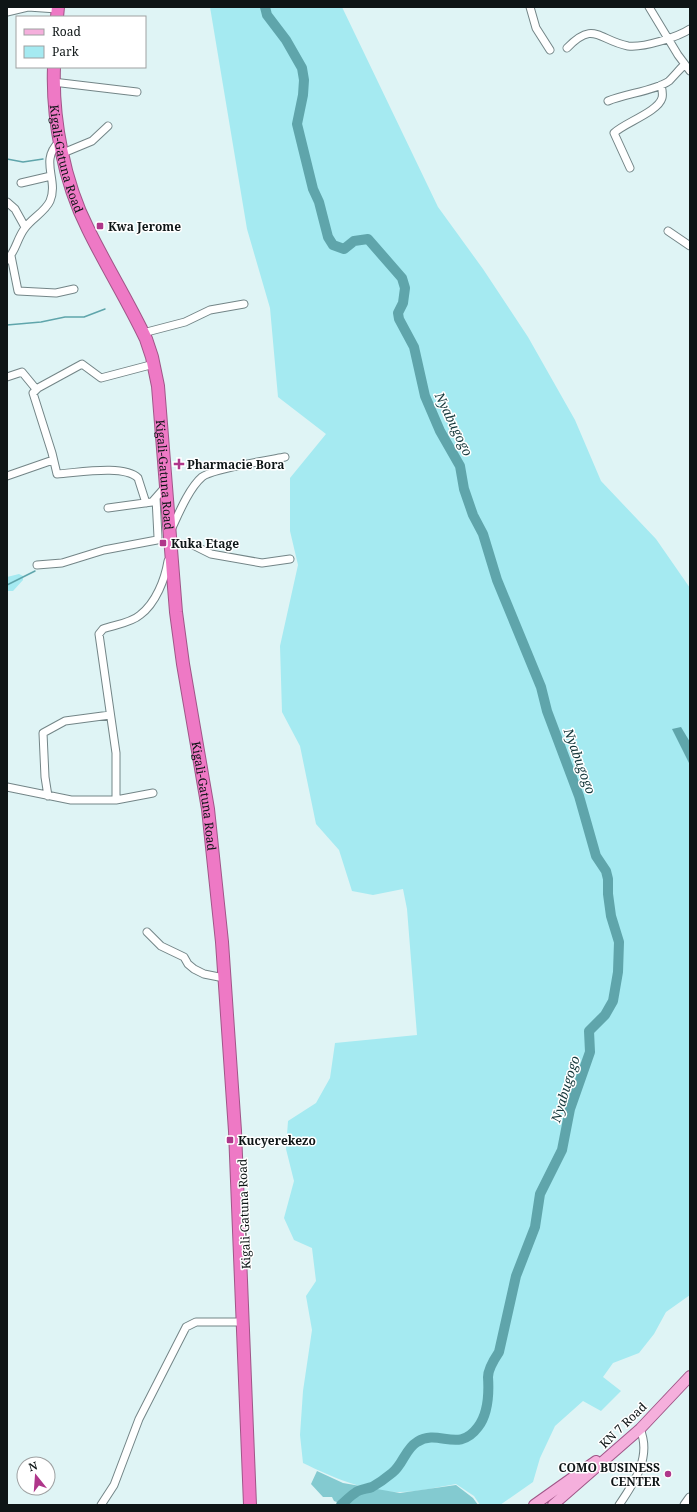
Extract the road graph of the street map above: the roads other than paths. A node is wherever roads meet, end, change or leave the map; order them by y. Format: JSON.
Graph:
{"nodes":[{"id":1,"x":530,"y":7,"type":"edge"},
{"id":2,"x":650,"y":7,"type":"edge"},
{"id":3,"x":57,"y":11,"type":"edge"},
{"id":4,"x":7,"y":12,"type":"edge"},
{"id":5,"x":690,"y":29,"type":"edge"},
{"id":6,"x":669,"y":38,"type":"junction"},
{"id":7,"x":567,"y":48,"type":"dead end"},
{"id":8,"x":550,"y":50,"type":"dead end"},
{"id":9,"x":684,"y":65,"type":"junction"},
{"id":10,"x":54,"y":68,"type":"edge"},
{"id":11,"x":690,"y":71,"type":"edge"},
{"id":12,"x":53,"y":82,"type":"junction"},
{"id":13,"x":662,"y":85,"type":"junction"},
{"id":14,"x":137,"y":92,"type":"dead end"},
{"id":15,"x":608,"y":101,"type":"dead end"},
{"id":16,"x":108,"y":126,"type":"dead end"},
{"id":17,"x":61,"y":147,"type":"junction"},
{"id":18,"x":630,"y":168,"type":"dead end"},
{"id":19,"x":51,"y":176,"type":"junction"},
{"id":20,"x":21,"y":182,"type":"dead end"},
{"id":21,"x":7,"y":202,"type":"edge"},
{"id":22,"x":25,"y":228,"type":"junction"},
{"id":23,"x":668,"y":230,"type":"dead end"},
{"id":24,"x":690,"y":246,"type":"edge"},
{"id":25,"x":9,"y":258,"type":"edge"},
{"id":26,"x":74,"y":289,"type":"dead end"},
{"id":27,"x":244,"y":304,"type":"dead end"},
{"id":28,"x":143,"y":333,"type":"junction"},
{"id":29,"x":154,"y":364,"type":"junction"},
{"id":30,"x":7,"y":377,"type":"edge"},
{"id":31,"x":36,"y":389,"type":"junction"},
{"id":32,"x":285,"y":457,"type":"dead end"},
{"id":33,"x":53,"y":460,"type":"junction"},
{"id":34,"x":7,"y":476,"type":"edge"},
{"id":35,"x":167,"y":485,"type":"junction"},
{"id":36,"x":156,"y":498,"type":"junction"},
{"id":37,"x":146,"y":503,"type":"junction"},
{"id":38,"x":108,"y":508,"type":"dead end"},
{"id":39,"x":170,"y":532,"type":"junction"},
{"id":40,"x":172,"y":546,"type":"junction"},
{"id":41,"x":290,"y":559,"type":"dead end"},
{"id":42,"x":37,"y":565,"type":"dead end"},
{"id":43,"x":110,"y":715,"type":"junction"},
{"id":44,"x":7,"y":787,"type":"edge"},
{"id":45,"x":153,"y":792,"type":"dead end"},
{"id":46,"x":48,"y":796,"type":"junction"},
{"id":47,"x":116,"y":800,"type":"junction"},
{"id":48,"x":218,"y":900,"type":"junction"},
{"id":49,"x":147,"y":932,"type":"dead end"},
{"id":50,"x":224,"y":978,"type":"junction"},
{"id":51,"x":243,"y":1322,"type":"junction"},
{"id":52,"x":690,"y":1376,"type":"edge"},
{"id":53,"x":640,"y":1429,"type":"junction"},
{"id":54,"x":690,"y":1498,"type":"edge"},
{"id":55,"x":101,"y":1505,"type":"edge"},
{"id":56,"x":250,"y":1505,"type":"edge"},
{"id":57,"x":256,"y":1505,"type":"edge"},
{"id":58,"x":534,"y":1505,"type":"edge"},
{"id":59,"x":553,"y":1505,"type":"edge"},
{"id":60,"x":619,"y":1505,"type":"edge"},
{"id":61,"x":685,"y":1505,"type":"edge"}],
"edges":[{"from":1,"to":8,"type":"street"},
{"from":2,"to":6,"type":"street"},
{"from":3,"to":4,"type":"street"},
{"from":5,"to":6,"type":"street"},
{"from":6,"to":7,"type":"street"},
{"from":6,"to":9,"type":"street"},
{"from":9,"to":11,"type":"street"},
{"from":9,"to":13,"type":"street"},
{"from":10,"to":12,"type":"highway","name":"Kigali-Gatuna Road"},
{"from":12,"to":14,"type":"street"},
{"from":12,"to":17,"type":"highway","name":"Kigali-Gatuna Road"},
{"from":13,"to":15,"type":"street"},
{"from":13,"to":18,"type":"street"},
{"from":16,"to":17,"type":"street"},
{"from":17,"to":19,"type":"street"},
{"from":17,"to":28,"type":"highway","name":"Kigali-Gatuna Road"},
{"from":19,"to":20,"type":"street"},
{"from":19,"to":22,"type":"street"},
{"from":21,"to":22,"type":"street"},
{"from":22,"to":25,"type":"street"},
{"from":23,"to":24,"type":"street"},
{"from":25,"to":26,"type":"street"},
{"from":27,"to":28,"type":"street"},
{"from":28,"to":29,"type":"highway","name":"Kigali-Gatuna Road"},
{"from":29,"to":31,"type":"street"},
{"from":29,"to":35,"type":"highway","name":"Kigali-Gatuna Road"},
{"from":30,"to":31,"type":"street"},
{"from":31,"to":33,"type":"street"},
{"from":32,"to":39,"type":"street"},
{"from":33,"to":34,"type":"street"},
{"from":33,"to":37,"type":"street"},
{"from":35,"to":36,"type":"street"},
{"from":35,"to":39,"type":"highway","name":"Kigali-Gatuna Road"},
{"from":36,"to":37,"type":"street"},
{"from":36,"to":42,"type":"street"},
{"from":37,"to":38,"type":"street"},
{"from":39,"to":40,"type":"highway","name":"Kigali-Gatuna Road"},
{"from":40,"to":41,"type":"street"},
{"from":40,"to":43,"type":"street"},
{"from":40,"to":48,"type":"highway","name":"Kigali-Gatuna Road"},
{"from":43,"to":46,"type":"street"},
{"from":43,"to":47,"type":"street"},
{"from":44,"to":46,"type":"street"},
{"from":45,"to":47,"type":"street"},
{"from":46,"to":47,"type":"street"},
{"from":48,"to":50,"type":"highway","name":"Kigali-Gatuna Road"},
{"from":48,"to":57,"type":"highway","name":"Kigali-Gatuna Road"},
{"from":49,"to":50,"type":"street"},
{"from":50,"to":51,"type":"highway","name":"Kigali-Gatuna Road"},
{"from":51,"to":55,"type":"street"},
{"from":51,"to":56,"type":"highway","name":"Kigali-Gatuna Road"},
{"from":52,"to":53,"type":"main road","name":"KN 7 Road"},
{"from":53,"to":58,"type":"main road"},
{"from":53,"to":59,"type":"main road","name":"KN 7 Road"},
{"from":53,"to":60,"type":"street"},
{"from":54,"to":61,"type":"street"}]}
